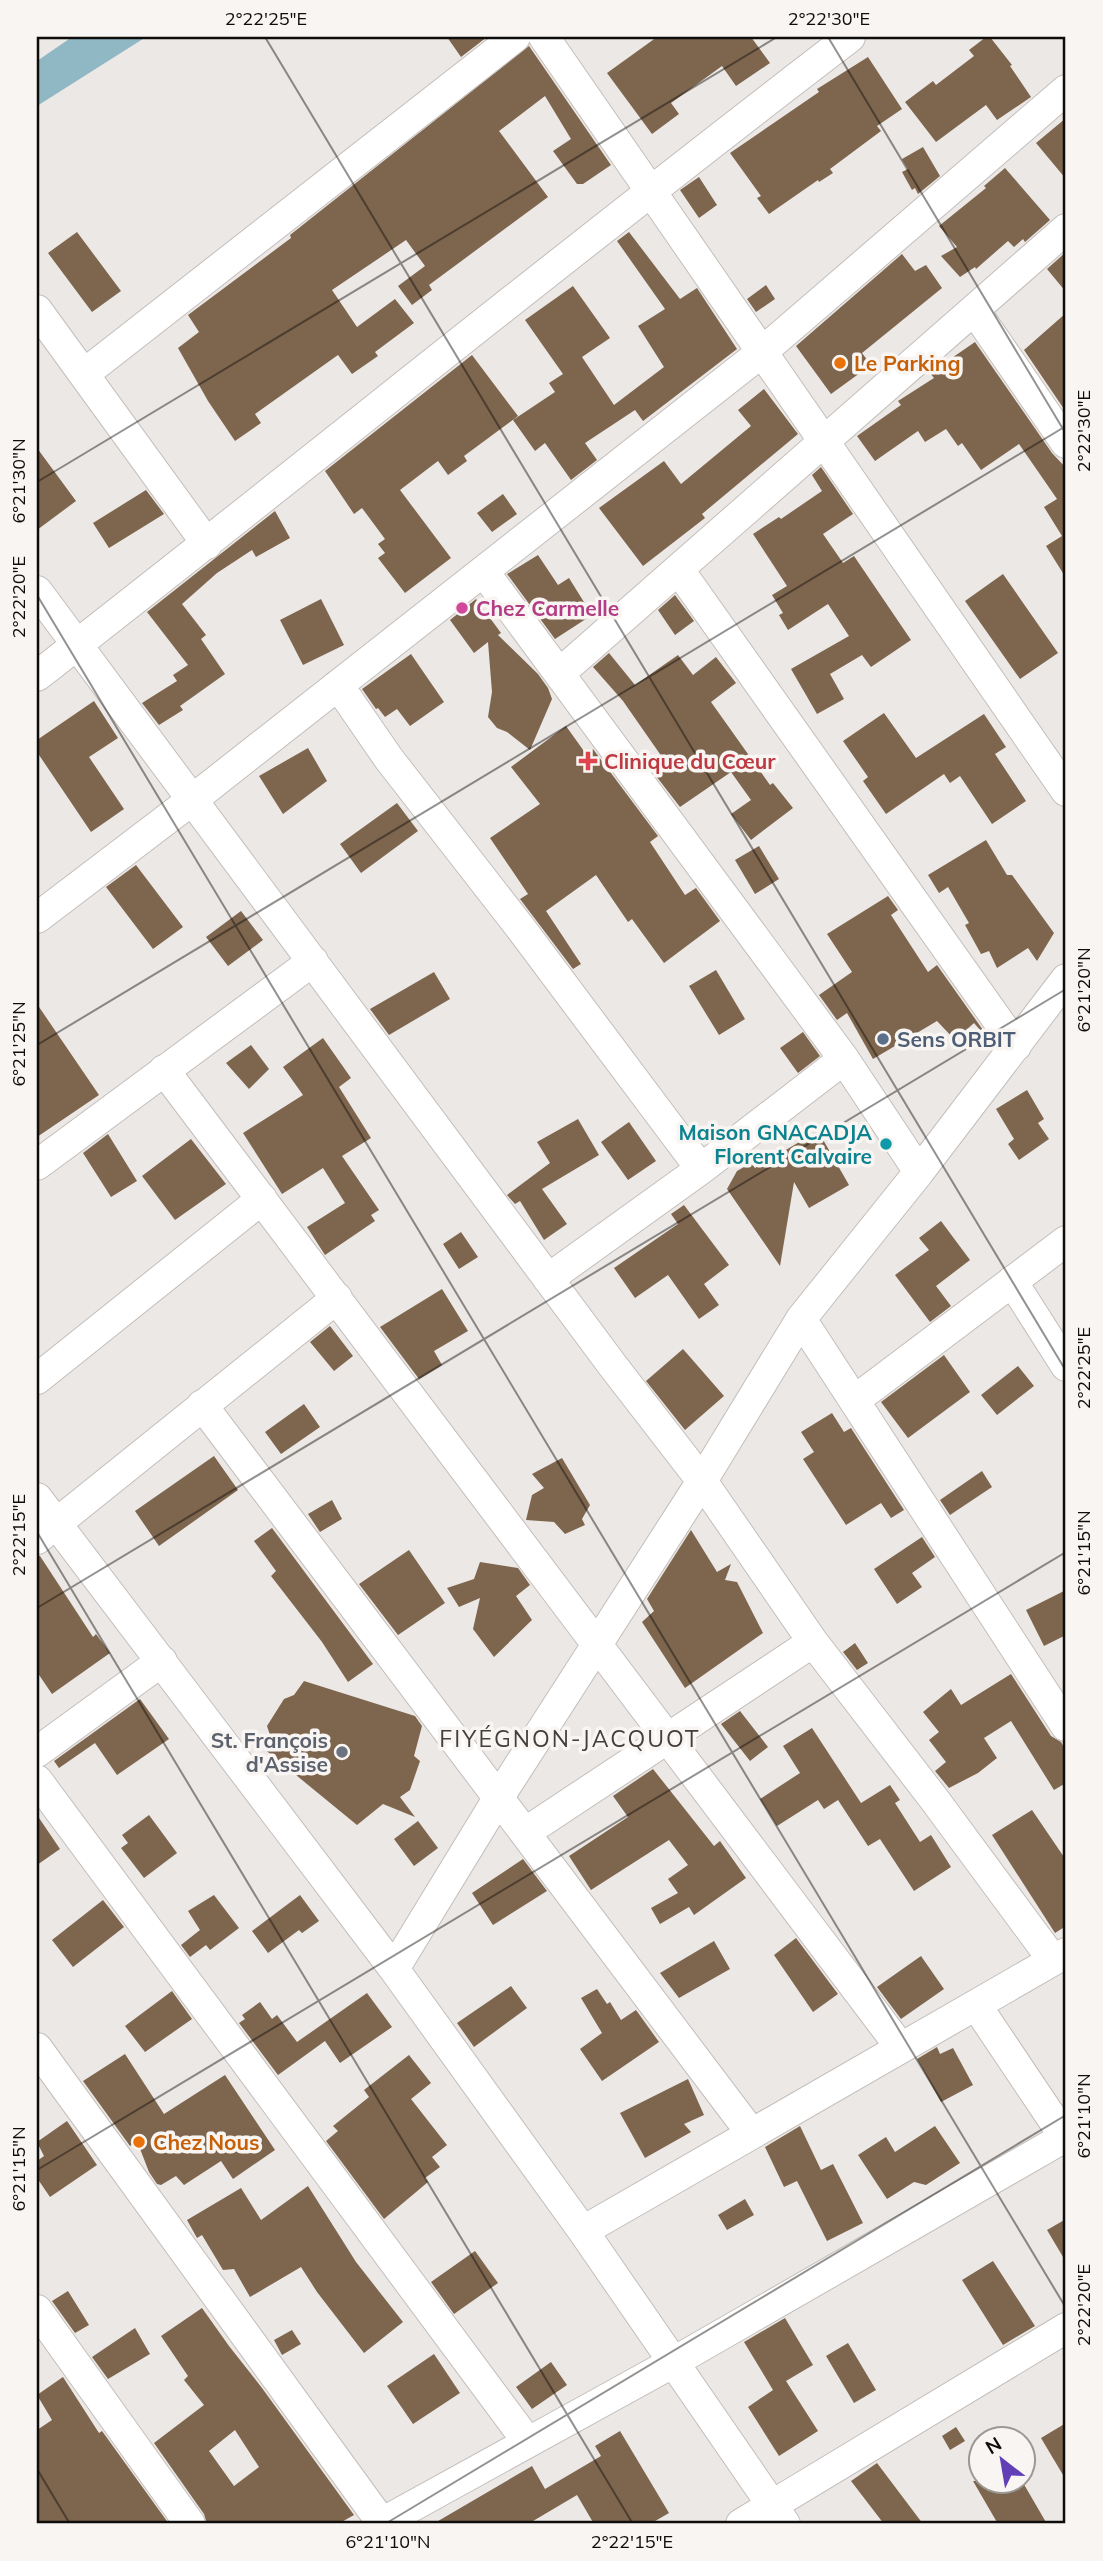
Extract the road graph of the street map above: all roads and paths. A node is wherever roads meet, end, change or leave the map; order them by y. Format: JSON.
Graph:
{"nodes":[{"id":1,"x":515,"y":37,"type":"edge"},
{"id":2,"x":544,"y":37,"type":"edge"},
{"id":3,"x":850,"y":37,"type":"edge"},
{"id":4,"x":1066,"y":90,"type":"edge"},
{"id":5,"x":651,"y":189,"type":"junction"},
{"id":6,"x":1066,"y":229,"type":"edge"},
{"id":7,"x":37,"y":310,"type":"edge"},
{"id":8,"x":975,"y":311,"type":"junction"},
{"id":9,"x":762,"y":352,"type":"junction"},
{"id":10,"x":84,"y":374,"type":"junction"},
{"id":11,"x":824,"y":440,"type":"junction"},
{"id":12,"x":1066,"y":443,"type":"edge"},
{"id":13,"x":207,"y":544,"type":"junction"},
{"id":14,"x":679,"y":570,"type":"junction"},
{"id":15,"x":484,"y":572,"type":"junction"},
{"id":16,"x":37,"y":591,"type":"edge"},
{"id":17,"x":77,"y":645,"type":"junction"},
{"id":18,"x":560,"y":673,"type":"junction"},
{"id":19,"x":37,"y":676,"type":"edge"},
{"id":20,"x":338,"y":685,"type":"junction"},
{"id":21,"x":1066,"y":791,"type":"edge"},
{"id":22,"x":192,"y":800,"type":"junction"},
{"id":23,"x":37,"y":918,"type":"edge"},
{"id":24,"x":313,"y":961,"type":"junction"},
{"id":25,"x":1066,"y":979,"type":"edge"},
{"id":26,"x":1016,"y":1046,"type":"junction"},
{"id":27,"x":844,"y":1059,"type":"junction"},
{"id":28,"x":164,"y":1070,"type":"junction"},
{"id":29,"x":37,"y":1165,"type":"edge"},
{"id":30,"x":701,"y":1170,"type":"junction"},
{"id":31,"x":919,"y":1172,"type":"junction"},
{"id":32,"x":262,"y":1199,"type":"junction"},
{"id":33,"x":1066,"y":1241,"type":"edge"},
{"id":34,"x":548,"y":1279,"type":"junction"},
{"id":35,"x":1012,"y":1281,"type":"junction"},
{"id":36,"x":337,"y":1298,"type":"junction"},
{"id":37,"x":801,"y":1319,"type":"junction"},
{"id":38,"x":1066,"y":1366,"type":"edge"},
{"id":39,"x":37,"y":1379,"type":"edge"},
{"id":40,"x":855,"y":1400,"type":"junction"},
{"id":41,"x":202,"y":1405,"type":"junction"},
{"id":42,"x":702,"y":1481,"type":"junction"},
{"id":43,"x":37,"y":1498,"type":"edge"},
{"id":44,"x":47,"y":1532,"type":"edge"},
{"id":45,"x":813,"y":1642,"type":"junction"},
{"id":46,"x":597,"y":1644,"type":"junction"},
{"id":47,"x":162,"y":1661,"type":"junction"},
{"id":48,"x":1066,"y":1726,"type":"edge"},
{"id":49,"x":668,"y":1738,"type":"junction"},
{"id":50,"x":37,"y":1752,"type":"edge"},
{"id":51,"x":37,"y":1780,"type":"edge"},
{"id":52,"x":499,"y":1797,"type":"junction"},
{"id":53,"x":526,"y":1832,"type":"junction"},
{"id":54,"x":1060,"y":1956,"type":"edge"},
{"id":55,"x":394,"y":1969,"type":"junction"},
{"id":56,"x":976,"y":2005,"type":"junction"},
{"id":57,"x":37,"y":2048,"type":"edge"},
{"id":58,"x":901,"y":2048,"type":"junction"},
{"id":59,"x":752,"y":2134,"type":"junction"},
{"id":60,"x":1065,"y":2138,"type":"edge"},
{"id":61,"x":583,"y":2231,"type":"junction"},
{"id":62,"x":37,"y":2310,"type":"edge"},
{"id":63,"x":1066,"y":2328,"type":"edge"},
{"id":64,"x":673,"y":2362,"type":"junction"},
{"id":65,"x":527,"y":2441,"type":"junction"},
{"id":66,"x":778,"y":2515,"type":"edge"},
{"id":67,"x":190,"y":2524,"type":"edge"},
{"id":68,"x":381,"y":2524,"type":"edge"},
{"id":69,"x":740,"y":2524,"type":"edge"}],
"edges":[{"from":1,"to":10,"type":"street"},
{"from":2,"to":5,"type":"street"},
{"from":3,"to":5,"type":"street"},
{"from":4,"to":9,"type":"street"},
{"from":5,"to":9,"type":"street"},
{"from":5,"to":13,"type":"street"},
{"from":6,"to":8,"type":"street"},
{"from":7,"to":10,"type":"street"},
{"from":8,"to":11,"type":"street"},
{"from":8,"to":12,"type":"street"},
{"from":9,"to":11,"type":"street"},
{"from":9,"to":15,"type":"street"},
{"from":10,"to":13,"type":"street"},
{"from":11,"to":14,"type":"street"},
{"from":11,"to":21,"type":"street"},
{"from":13,"to":17,"type":"street"},
{"from":14,"to":18,"type":"street"},
{"from":14,"to":26,"type":"street"},
{"from":15,"to":18,"type":"street"},
{"from":15,"to":20,"type":"street"},
{"from":16,"to":17,"type":"street"},
{"from":17,"to":19,"type":"street"},
{"from":17,"to":22,"type":"street"},
{"from":18,"to":27,"type":"street"},
{"from":20,"to":22,"type":"street"},
{"from":20,"to":30,"type":"street"},
{"from":22,"to":23,"type":"street"},
{"from":22,"to":24,"type":"street"},
{"from":24,"to":28,"type":"street"},
{"from":24,"to":34,"type":"street"},
{"from":25,"to":26,"type":"street"},
{"from":26,"to":31,"type":"street"},
{"from":27,"to":30,"type":"street"},
{"from":27,"to":31,"type":"street"},
{"from":28,"to":29,"type":"street"},
{"from":28,"to":32,"type":"street"},
{"from":30,"to":34,"type":"street"},
{"from":31,"to":37,"type":"street"},
{"from":32,"to":36,"type":"street"},
{"from":32,"to":39,"type":"street"},
{"from":33,"to":35,"type":"street"},
{"from":34,"to":42,"type":"street"},
{"from":35,"to":38,"type":"street"},
{"from":35,"to":40,"type":"street"},
{"from":36,"to":41,"type":"street"},
{"from":36,"to":46,"type":"street"},
{"from":37,"to":40,"type":"street"},
{"from":37,"to":42,"type":"street"},
{"from":40,"to":48,"type":"street"},
{"from":41,"to":44,"type":"street"},
{"from":41,"to":52,"type":"street"},
{"from":42,"to":45,"type":"street"},
{"from":42,"to":46,"type":"street"},
{"from":43,"to":44,"type":"street"},
{"from":44,"to":47,"type":"street"},
{"from":45,"to":49,"type":"street"},
{"from":45,"to":54,"type":"street"},
{"from":46,"to":49,"type":"street"},
{"from":46,"to":52,"type":"street"},
{"from":47,"to":50,"type":"street"},
{"from":47,"to":55,"type":"street"},
{"from":49,"to":53,"type":"street"},
{"from":49,"to":58,"type":"street"},
{"from":51,"to":65,"type":"street"},
{"from":52,"to":53,"type":"street"},
{"from":52,"to":55,"type":"street"},
{"from":53,"to":59,"type":"street"},
{"from":54,"to":56,"type":"street"},
{"from":55,"to":61,"type":"street"},
{"from":56,"to":58,"type":"street"},
{"from":56,"to":60,"type":"street"},
{"from":57,"to":68,"type":"street"},
{"from":58,"to":59,"type":"street"},
{"from":59,"to":61,"type":"street"},
{"from":60,"to":64,"type":"street"},
{"from":61,"to":64,"type":"street"},
{"from":62,"to":67,"type":"street"},
{"from":63,"to":66,"type":"street"},
{"from":64,"to":65,"type":"street"},
{"from":64,"to":66,"type":"street"},
{"from":65,"to":68,"type":"street"},
{"from":66,"to":69,"type":"street"}]}
